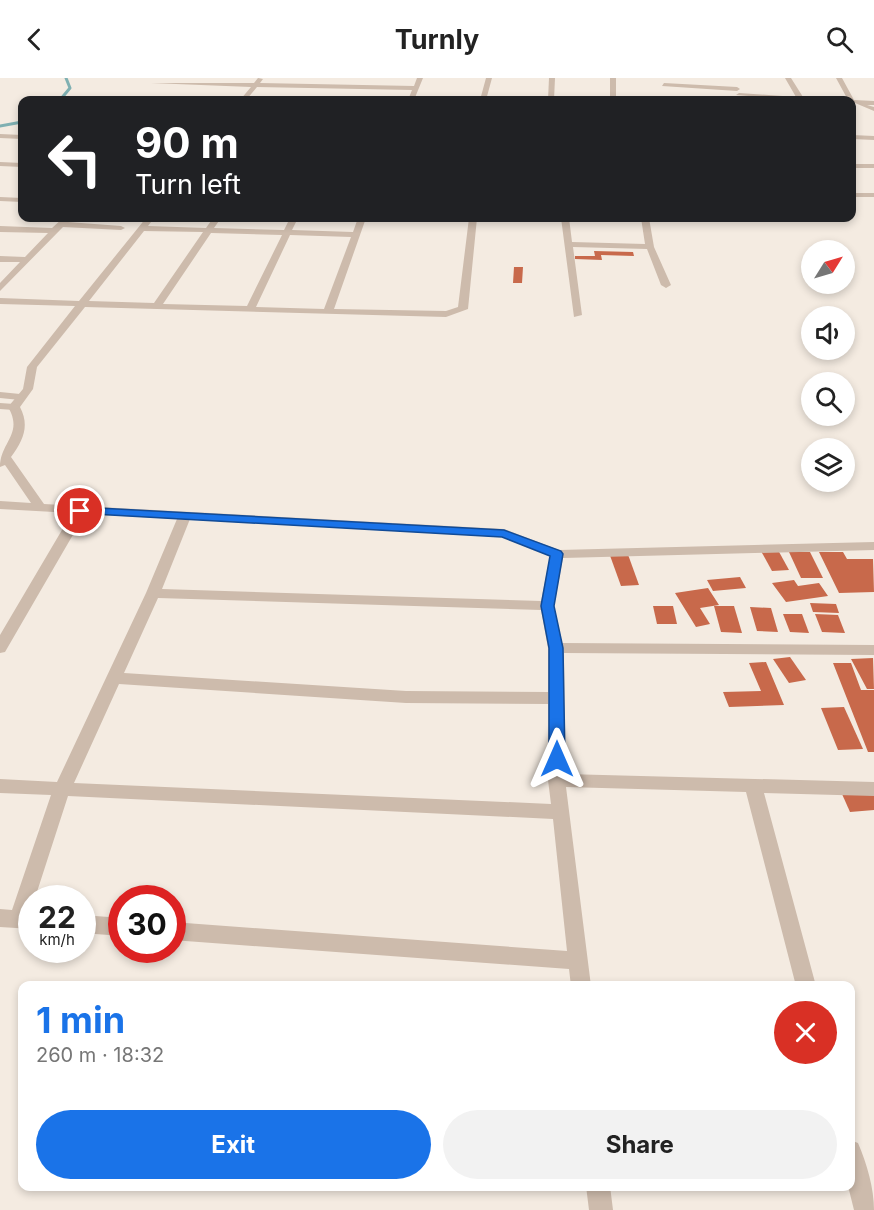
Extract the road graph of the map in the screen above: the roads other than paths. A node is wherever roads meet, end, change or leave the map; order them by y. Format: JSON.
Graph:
{"nodes":[{"id":1,"x":313,"y":78,"type":"edge"},
{"id":2,"x":367,"y":78,"type":"edge"},
{"id":3,"x":420,"y":78,"type":"edge"},
{"id":4,"x":489,"y":78,"type":"edge"},
{"id":5,"x":552,"y":78,"type":"edge"},
{"id":6,"x":613,"y":78,"type":"edge"},
{"id":7,"x":788,"y":78,"type":"edge"},
{"id":8,"x":839,"y":78,"type":"edge"},
{"id":9,"x":259,"y":81,"type":"edge"},
{"id":10,"x":663,"y":82,"type":"edge"},
{"id":11,"x":154,"y":83,"type":"dead end"},
{"id":12,"x":308,"y":85,"type":"junction"},
{"id":13,"x":417,"y":88,"type":"junction"},
{"id":14,"x":359,"y":90,"type":"junction"},
{"id":15,"x":738,"y":92,"type":"edge"},
{"id":16,"x":303,"y":93,"type":"dead end"},
{"id":17,"x":246,"y":96,"type":"edge"},
{"id":18,"x":413,"y":96,"type":"edge"},
{"id":19,"x":484,"y":96,"type":"edge"},
{"id":20,"x":551,"y":96,"type":"edge"},
{"id":21,"x":613,"y":96,"type":"edge"},
{"id":22,"x":774,"y":96,"type":"edge"},
{"id":23,"x":799,"y":96,"type":"edge"},
{"id":24,"x":850,"y":96,"type":"edge"},
{"id":25,"x":856,"y":102,"type":"edge"},
{"id":26,"x":856,"y":103,"type":"edge"},
{"id":27,"x":874,"y":103,"type":"edge"},
{"id":28,"x":874,"y":109,"type":"edge"},
{"id":29,"x":0,"y":136,"type":"edge"},
{"id":30,"x":18,"y":137,"type":"edge"},
{"id":31,"x":856,"y":137,"type":"edge"},
{"id":32,"x":874,"y":138,"type":"edge"},
{"id":33,"x":0,"y":165,"type":"edge"},
{"id":34,"x":18,"y":165,"type":"edge"},
{"id":35,"x":856,"y":166,"type":"edge"},
{"id":36,"x":874,"y":166,"type":"edge"},
{"id":37,"x":18,"y":194,"type":"edge"},
{"id":38,"x":856,"y":195,"type":"edge"},
{"id":39,"x":874,"y":195,"type":"edge"},
{"id":40,"x":0,"y":199,"type":"edge"},
{"id":41,"x":13,"y":199,"type":"junction"},
{"id":42,"x":18,"y":200,"type":"edge"},
{"id":43,"x":147,"y":222,"type":"edge"},
{"id":44,"x":215,"y":222,"type":"edge"},
{"id":45,"x":292,"y":222,"type":"edge"},
{"id":46,"x":361,"y":222,"type":"edge"},
{"id":47,"x":473,"y":222,"type":"edge"},
{"id":48,"x":565,"y":222,"type":"edge"},
{"id":49,"x":646,"y":222,"type":"edge"},
{"id":50,"x":61,"y":224,"type":"edge"},
{"id":51,"x":121,"y":228,"type":"dead end"},
{"id":52,"x":142,"y":228,"type":"junction"},
{"id":53,"x":0,"y":229,"type":"edge"},
{"id":54,"x":209,"y":230,"type":"junction"},
{"id":55,"x":286,"y":233,"type":"junction"},
{"id":56,"x":356,"y":236,"type":"junction"},
{"id":57,"x":568,"y":244,"type":"junction"},
{"id":58,"x":650,"y":247,"type":"junction"},
{"id":59,"x":0,"y":259,"type":"edge"},
{"id":60,"x":27,"y":260,"type":"junction"},
{"id":61,"x":666,"y":285,"type":"dead end"},
{"id":62,"x":0,"y":288,"type":"edge"},
{"id":63,"x":0,"y":301,"type":"edge"},
{"id":64,"x":81,"y":305,"type":"junction"},
{"id":65,"x":156,"y":307,"type":"junction"},
{"id":66,"x":250,"y":310,"type":"junction"},
{"id":67,"x":328,"y":312,"type":"junction"},
{"id":68,"x":577,"y":315,"type":"dead end"},
{"id":69,"x":0,"y":395,"type":"edge"},
{"id":70,"x":17,"y":402,"type":"junction"},
{"id":71,"x":0,"y":406,"type":"edge"},
{"id":72,"x":2,"y":460,"type":"edge"},
{"id":73,"x":0,"y":505,"type":"edge"},
{"id":74,"x":41,"y":508,"type":"junction"},
{"id":75,"x":80,"y":511,"type":"junction"},
{"id":76,"x":184,"y":517,"type":"junction"},
{"id":77,"x":874,"y":546,"type":"edge"},
{"id":78,"x":557,"y":554,"type":"junction"},
{"id":79,"x":153,"y":592,"type":"junction"},
{"id":80,"x":547,"y":606,"type":"junction"},
{"id":81,"x":0,"y":648,"type":"edge"},
{"id":82,"x":556,"y":648,"type":"junction"},
{"id":83,"x":874,"y":650,"type":"edge"},
{"id":84,"x":113,"y":678,"type":"junction"},
{"id":85,"x":557,"y":698,"type":"junction"},
{"id":86,"x":557,"y":780,"type":"junction"},
{"id":87,"x":753,"y":785,"type":"junction"},
{"id":88,"x":0,"y":786,"type":"edge"},
{"id":89,"x":62,"y":789,"type":"junction"},
{"id":90,"x":874,"y":789,"type":"edge"},
{"id":91,"x":561,"y":812,"type":"junction"},
{"id":92,"x":17,"y":919,"type":"edge"},
{"id":93,"x":186,"y":932,"type":"edge"},
{"id":94,"x":579,"y":961,"type":"junction"},
{"id":95,"x":581,"y":981,"type":"edge"},
{"id":96,"x":805,"y":981,"type":"edge"},
{"id":97,"x":855,"y":1169,"type":"edge"},
{"id":98,"x":599,"y":1191,"type":"edge"},
{"id":99,"x":601,"y":1210,"type":"edge"},
{"id":100,"x":866,"y":1210,"type":"edge"}],
"edges":[{"from":1,"to":12,"type":"street"},
{"from":2,"to":14,"type":"street"},
{"from":3,"to":13,"type":"street"},
{"from":4,"to":19,"type":"street"},
{"from":5,"to":20,"type":"street"},
{"from":6,"to":21,"type":"street"},
{"from":7,"to":23,"type":"street"},
{"from":8,"to":24,"type":"street"},
{"from":9,"to":11,"type":"street"},
{"from":9,"to":12,"type":"street"},
{"from":9,"to":17,"type":"street"},
{"from":10,"to":15,"type":"street"},
{"from":12,"to":14,"type":"street"},
{"from":12,"to":16,"type":"street"},
{"from":13,"to":14,"type":"street"},
{"from":13,"to":18,"type":"street"},
{"from":15,"to":22,"type":"street"},
{"from":25,"to":27,"type":"street"},
{"from":26,"to":28,"type":"street"},
{"from":29,"to":30,"type":"street"},
{"from":31,"to":32,"type":"street"},
{"from":33,"to":34,"type":"street"},
{"from":35,"to":36,"type":"street"},
{"from":37,"to":41,"type":"street"},
{"from":38,"to":39,"type":"street"},
{"from":40,"to":41,"type":"street"},
{"from":41,"to":42,"type":"street"},
{"from":43,"to":52,"type":"street"},
{"from":44,"to":54,"type":"street"},
{"from":45,"to":55,"type":"street"},
{"from":46,"to":56,"type":"street"},
{"from":47,"to":67,"type":"street"},
{"from":48,"to":57,"type":"street"},
{"from":49,"to":58,"type":"street"},
{"from":50,"to":51,"type":"street"},
{"from":50,"to":53,"type":"street"},
{"from":50,"to":60,"type":"street"},
{"from":52,"to":54,"type":"street"},
{"from":52,"to":64,"type":"street"},
{"from":54,"to":55,"type":"street"},
{"from":54,"to":65,"type":"street"},
{"from":55,"to":56,"type":"street"},
{"from":55,"to":66,"type":"street"},
{"from":56,"to":67,"type":"street"},
{"from":57,"to":58,"type":"street"},
{"from":57,"to":68,"type":"street"},
{"from":58,"to":61,"type":"street"},
{"from":59,"to":60,"type":"street"},
{"from":60,"to":62,"type":"street"},
{"from":63,"to":64,"type":"street"},
{"from":64,"to":65,"type":"street"},
{"from":64,"to":70,"type":"street"},
{"from":65,"to":66,"type":"street"},
{"from":66,"to":67,"type":"street"},
{"from":69,"to":70,"type":"street"},
{"from":70,"to":71,"type":"street"},
{"from":70,"to":72,"type":"street"},
{"from":72,"to":74,"type":"street"},
{"from":73,"to":74,"type":"street"},
{"from":74,"to":75,"type":"street"},
{"from":75,"to":76,"type":"street"},
{"from":75,"to":81,"type":"street"},
{"from":76,"to":78,"type":"street"},
{"from":76,"to":79,"type":"street"},
{"from":77,"to":78,"type":"street"},
{"from":78,"to":80,"type":"street"},
{"from":79,"to":80,"type":"street"},
{"from":79,"to":84,"type":"street"},
{"from":80,"to":82,"type":"street"},
{"from":82,"to":83,"type":"street"},
{"from":82,"to":85,"type":"street"},
{"from":84,"to":85,"type":"street"},
{"from":84,"to":89,"type":"street"},
{"from":85,"to":86,"type":"street"},
{"from":86,"to":87,"type":"street"},
{"from":86,"to":91,"type":"street"},
{"from":87,"to":90,"type":"street"},
{"from":87,"to":96,"type":"street"},
{"from":88,"to":89,"type":"street"},
{"from":89,"to":91,"type":"street"},
{"from":89,"to":92,"type":"street"},
{"from":91,"to":94,"type":"street"},
{"from":93,"to":94,"type":"street"},
{"from":94,"to":95,"type":"street"},
{"from":97,"to":100,"type":"street"},
{"from":98,"to":99,"type":"street"}]}
